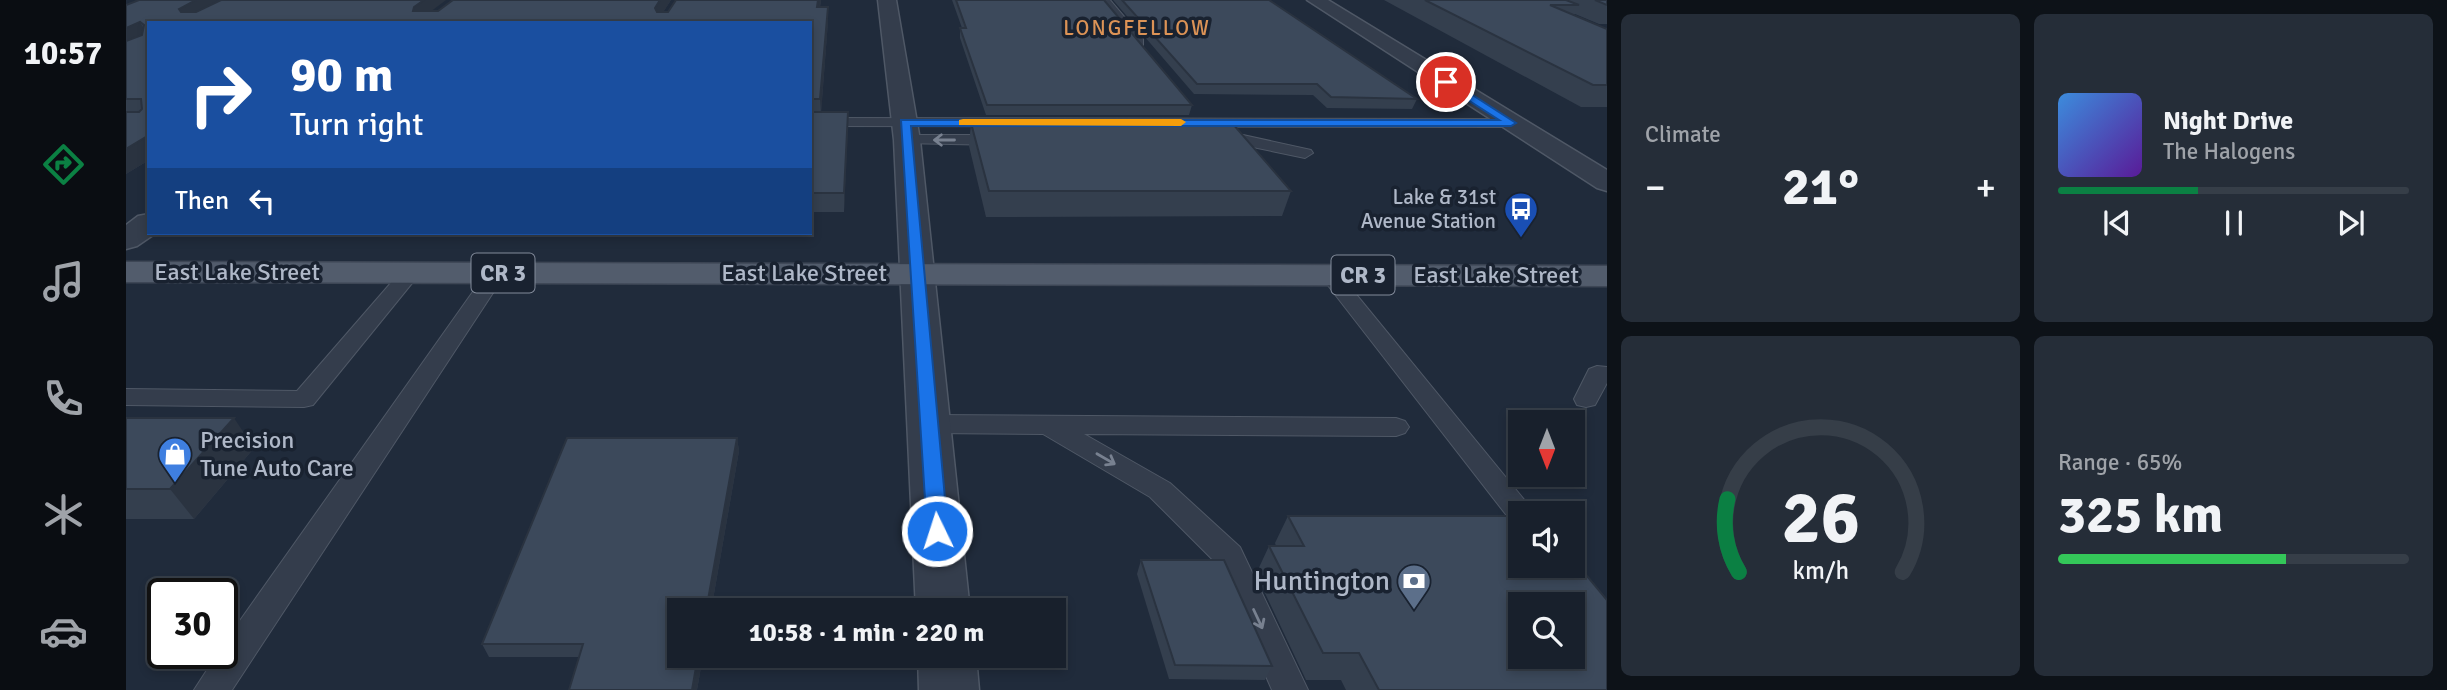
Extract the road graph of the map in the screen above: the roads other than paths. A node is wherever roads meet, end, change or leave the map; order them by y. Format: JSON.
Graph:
{"nodes":[{"id":1,"x":887,"y":0,"type":"edge"},
{"id":2,"x":1104,"y":0,"type":"edge"},
{"id":3,"x":1316,"y":0,"type":"edge"},
{"id":4,"x":1152,"y":57,"type":"edge"},
{"id":5,"x":1191,"y":104,"type":"edge"},
{"id":6,"x":812,"y":122,"type":"edge"},
{"id":7,"x":1206,"y":122,"type":"junction"},
{"id":8,"x":1511,"y":123,"type":"junction"},
{"id":9,"x":906,"y":131,"type":"junction"},
{"id":10,"x":1020,"y":140,"type":"edge"},
{"id":11,"x":1202,"y":140,"type":"edge"},
{"id":12,"x":1305,"y":153,"type":"dead end"},
{"id":13,"x":1607,"y":182,"type":"edge"},
{"id":14,"x":147,"y":224,"type":"edge"},
{"id":15,"x":126,"y":239,"type":"edge"},
{"id":16,"x":126,"y":272,"type":"edge"},
{"id":17,"x":410,"y":273,"type":"junction"},
{"id":18,"x":496,"y":273,"type":"junction"},
{"id":19,"x":918,"y":274,"type":"junction"},
{"id":20,"x":1330,"y":275,"type":"junction"},
{"id":21,"x":1607,"y":276,"type":"edge"},
{"id":22,"x":1607,"y":374,"type":"edge"},
{"id":23,"x":126,"y":397,"type":"edge"},
{"id":24,"x":1586,"y":399,"type":"dead end"},
{"id":25,"x":930,"y":424,"type":"junction"},
{"id":26,"x":1047,"y":425,"type":"junction"},
{"id":27,"x":1396,"y":427,"type":"dead end"},
{"id":28,"x":1511,"y":501,"type":"edge"},
{"id":29,"x":942,"y":598,"type":"edge"},
{"id":30,"x":948,"y":668,"type":"edge"},
{"id":31,"x":212,"y":690,"type":"edge"},
{"id":32,"x":949,"y":690,"type":"edge"},
{"id":33,"x":1290,"y":690,"type":"edge"}],
"edges":[{"from":1,"to":9,"type":"street"},
{"from":2,"to":4,"type":"lane"},
{"from":3,"to":8,"type":"street"},
{"from":5,"to":7,"type":"lane"},
{"from":6,"to":9,"type":"lane"},
{"from":7,"to":8,"type":"lane"},
{"from":7,"to":9,"type":"lane"},
{"from":8,"to":13,"type":"street"},
{"from":10,"to":9,"type":"lane","one_way":true},
{"from":9,"to":19,"type":"street"},
{"from":11,"to":12,"type":"lane"},
{"from":14,"to":15,"type":"street"},
{"from":16,"to":17,"type":"main road","name":"East Lake Street","number":"CR 3"},
{"from":17,"to":18,"type":"main road","name":"East Lake Street","number":"CR 3"},
{"from":17,"to":23,"type":"lane"},
{"from":18,"to":19,"type":"main road","name":"East Lake Street","number":"CR 3"},
{"from":18,"to":31,"type":"lane"},
{"from":19,"to":20,"type":"main road","name":"East Lake Street","number":"CR 3"},
{"from":19,"to":25,"type":"street"},
{"from":20,"to":21,"type":"main road","name":"East Lake Street","number":"CR 3"},
{"from":20,"to":28,"type":"lane"},
{"from":22,"to":24,"type":"lane"},
{"from":25,"to":26,"type":"lane"},
{"from":25,"to":29,"type":"street"},
{"from":26,"to":27,"type":"lane"},
{"from":26,"to":33,"type":"lane","one_way":true},
{"from":30,"to":32,"type":"street"}]}
